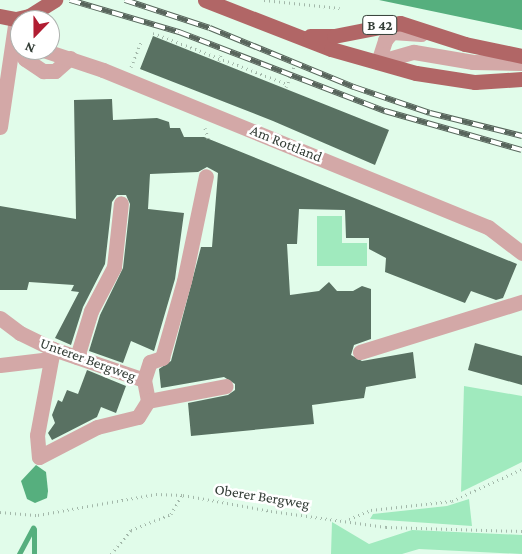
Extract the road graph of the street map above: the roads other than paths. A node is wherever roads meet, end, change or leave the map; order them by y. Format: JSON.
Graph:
{"nodes":[{"id":1,"x":55,"y":0,"type":"edge"},
{"id":2,"x":205,"y":0,"type":"edge"},
{"id":3,"x":41,"y":10,"type":"edge"},
{"id":4,"x":302,"y":36,"type":"junction"},
{"id":5,"x":457,"y":41,"type":"junction"},
{"id":6,"x":60,"y":55,"type":"edge"},
{"id":7,"x":522,"y":56,"type":"edge"},
{"id":8,"x":10,"y":57,"type":"edge"},
{"id":9,"x":70,"y":58,"type":"junction"},
{"id":10,"x":26,"y":60,"type":"edge"},
{"id":11,"x":378,"y":62,"type":"junction"},
{"id":12,"x":522,"y":62,"type":"edge"},
{"id":13,"x":522,"y":78,"type":"edge"},
{"id":14,"x":0,"y":127,"type":"edge"},
{"id":15,"x":206,"y":176,"type":"dead end"},
{"id":16,"x":121,"y":202,"type":"dead end"},
{"id":17,"x":522,"y":253,"type":"edge"},
{"id":18,"x":522,"y":302,"type":"edge"},
{"id":19,"x":0,"y":318,"type":"edge"},
{"id":20,"x":360,"y":352,"type":"dead end"},
{"id":21,"x":52,"y":354,"type":"junction"},
{"id":22,"x":77,"y":357,"type":"junction"},
{"id":23,"x":0,"y":365,"type":"edge"},
{"id":24,"x":144,"y":380,"type":"junction"},
{"id":25,"x":226,"y":386,"type":"dead end"},
{"id":26,"x":148,"y":401,"type":"junction"}],
"edges":[{"from":1,"to":3,"type":"main road"},
{"from":2,"to":4,"type":"main road","number":"B 42"},
{"from":4,"to":5,"type":"main road","number":"B 42"},
{"from":4,"to":11,"type":"main road","number":"B 42"},
{"from":5,"to":7,"type":"main road","number":"B 42"},
{"from":5,"to":11,"type":"street"},
{"from":6,"to":9,"type":"street","name":"Am Rottland"},
{"from":8,"to":14,"type":"street"},
{"from":9,"to":10,"type":"street"},
{"from":9,"to":17,"type":"street","name":"Am Rottland"},
{"from":11,"to":12,"type":"street"},
{"from":11,"to":13,"type":"main road","number":"B 42"},
{"from":15,"to":24,"type":"street"},
{"from":16,"to":22,"type":"street"},
{"from":18,"to":20,"type":"street"},
{"from":19,"to":21,"type":"street","name":"Unterer Bergweg"},
{"from":21,"to":22,"type":"street","name":"Unterer Bergweg"},
{"from":21,"to":23,"type":"street"},
{"from":21,"to":26,"type":"street"},
{"from":22,"to":24,"type":"street","name":"Unterer Bergweg"},
{"from":24,"to":26,"type":"street","name":"Unterer Bergweg"},
{"from":25,"to":26,"type":"street","name":"Unterer Bergweg"}]}
